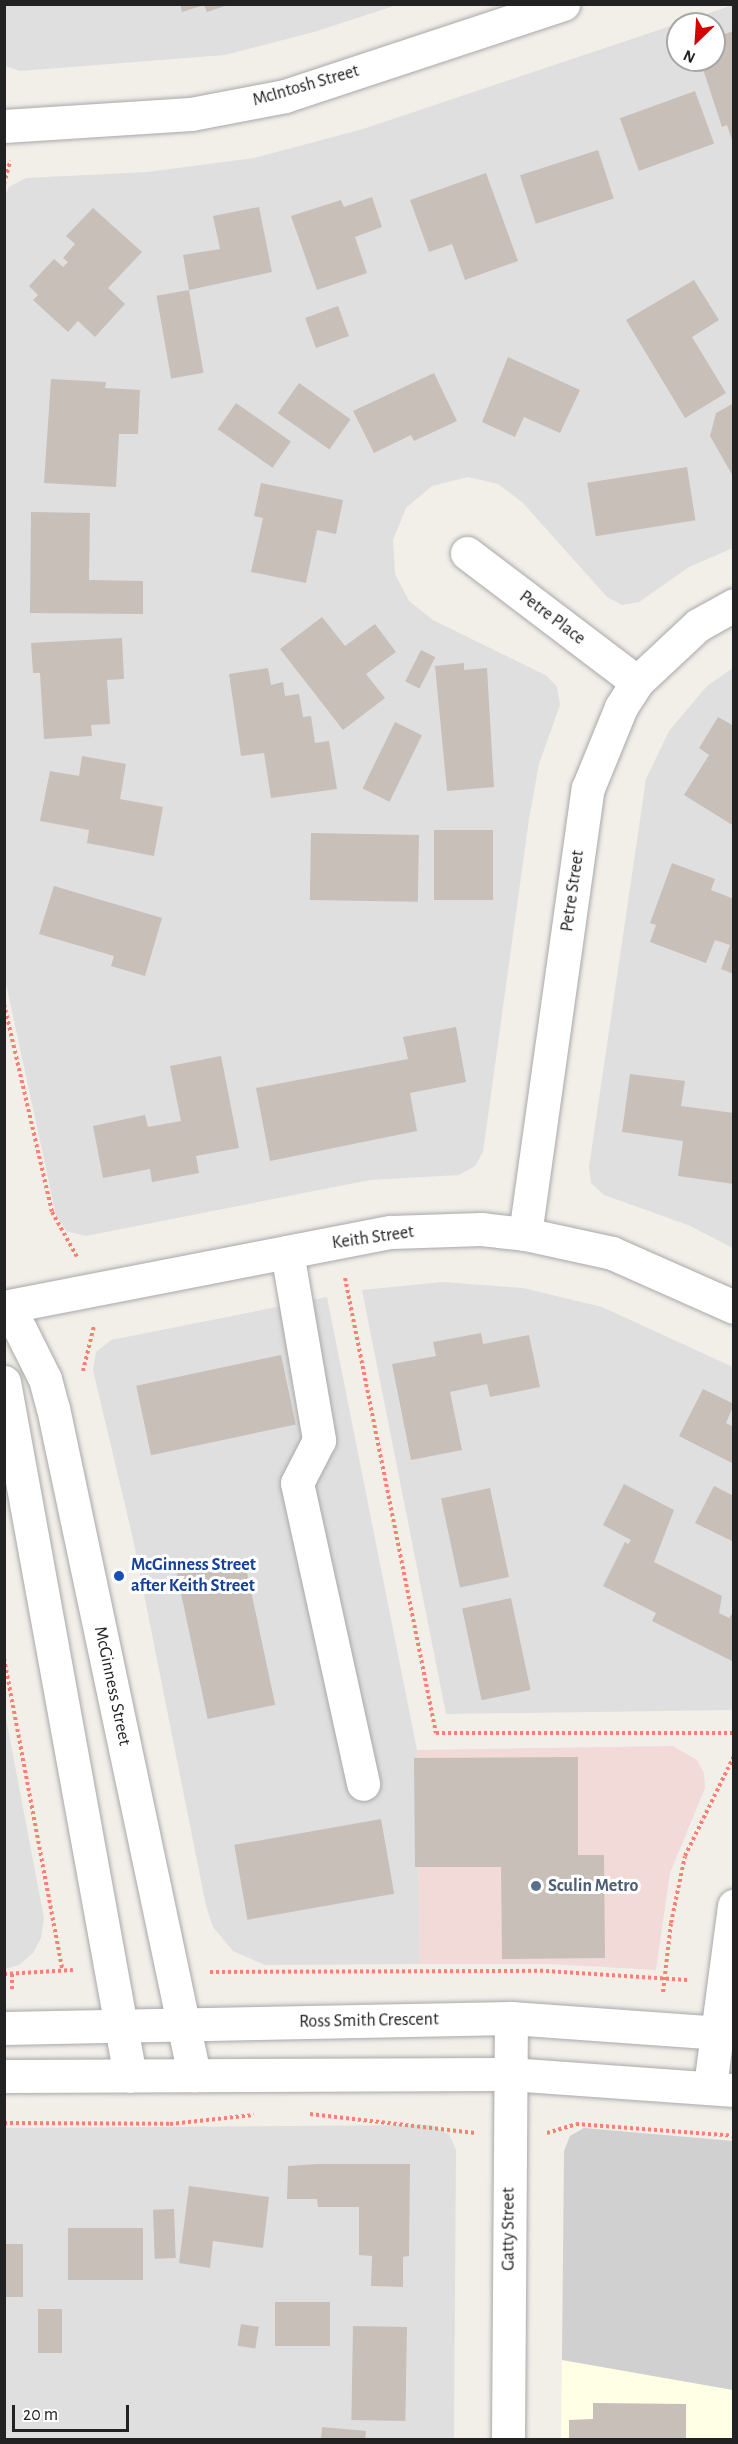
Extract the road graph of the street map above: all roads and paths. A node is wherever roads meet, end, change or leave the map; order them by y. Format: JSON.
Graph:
{"nodes":[{"id":1,"x":563,"y":4,"type":"edge"},
{"id":2,"x":9,"y":138,"type":"edge"},
{"id":3,"x":4,"y":184,"type":"edge"},
{"id":4,"x":467,"y":553,"type":"dead end"},
{"id":5,"x":734,"y":605,"type":"edge"},
{"id":6,"x":637,"y":682,"type":"junction"},
{"id":7,"x":4,"y":1005,"type":"edge"},
{"id":8,"x":525,"y":1233,"type":"junction"},
{"id":9,"x":337,"y":1242,"type":"junction"},
{"id":10,"x":287,"y":1252,"type":"junction"},
{"id":11,"x":78,"y":1259,"type":"dead end"},
{"id":12,"x":4,"y":1307,"type":"edge"},
{"id":13,"x":734,"y":1307,"type":"edge"},
{"id":14,"x":95,"y":1324,"type":"dead end"},
{"id":15,"x":81,"y":1380,"type":"dead end"},
{"id":16,"x":4,"y":1382,"type":"edge"},
{"id":17,"x":4,"y":1658,"type":"edge"},
{"id":18,"x":734,"y":1732,"type":"edge"},
{"id":19,"x":734,"y":1756,"type":"edge"},
{"id":20,"x":363,"y":1784,"type":"dead end"},
{"id":21,"x":734,"y":1906,"type":"edge"},
{"id":22,"x":212,"y":1972,"type":"dead end"},
{"id":23,"x":4,"y":1974,"type":"edge"},
{"id":24,"x":664,"y":1978,"type":"junction"},
{"id":25,"x":693,"y":1981,"type":"dead end"},
{"id":26,"x":511,"y":2018,"type":"junction"},
{"id":27,"x":184,"y":2024,"type":"junction"},
{"id":28,"x":121,"y":2025,"type":"junction"},
{"id":29,"x":4,"y":2028,"type":"edge"},
{"id":30,"x":725,"y":2033,"type":"edge"},
{"id":31,"x":510,"y":2074,"type":"junction"},
{"id":32,"x":194,"y":2075,"type":"junction"},
{"id":33,"x":4,"y":2076,"type":"edge"},
{"id":34,"x":130,"y":2076,"type":"junction"},
{"id":35,"x":722,"y":2088,"type":"edge"},
{"id":36,"x":261,"y":2114,"type":"dead end"},
{"id":37,"x":308,"y":2114,"type":"dead end"},
{"id":38,"x":4,"y":2123,"type":"edge"},
{"id":39,"x":734,"y":2136,"type":"edge"},
{"id":40,"x":510,"y":2137,"type":"junction"},
{"id":41,"x":508,"y":2439,"type":"edge"}],
"edges":[{"from":1,"to":2,"type":"street","name":"McIntosh Street"},
{"from":2,"to":3,"type":"path"},
{"from":4,"to":6,"type":"street","name":"Petre Place"},
{"from":5,"to":6,"type":"street","name":"Petre Street"},
{"from":6,"to":8,"type":"street","name":"Petre Street"},
{"from":7,"to":11,"type":"path"},
{"from":8,"to":9,"type":"street","name":"Keith Street"},
{"from":8,"to":13,"type":"street","name":"Keith Street"},
{"from":9,"to":10,"type":"street","name":"Keith Street"},
{"from":9,"to":18,"type":"path"},
{"from":10,"to":12,"type":"street","name":"Keith Street"},
{"from":10,"to":20,"type":"street"},
{"from":12,"to":27,"type":"street","name":"McGinness Street"},
{"from":14,"to":15,"type":"path"},
{"from":16,"to":28,"type":"street"},
{"from":17,"to":23,"type":"path"},
{"from":19,"to":24,"type":"path"},
{"from":21,"to":30,"type":"street"},
{"from":22,"to":24,"type":"path"},
{"from":24,"to":25,"type":"path"},
{"from":26,"to":27,"type":"street","name":"Ross Smith Crescent"},
{"from":26,"to":30,"type":"street","name":"Ross Smith Crescent"},
{"from":26,"to":31,"type":"street","name":"Gatty Street"},
{"from":27,"to":28,"type":"street","name":"Ross Smith Crescent"},
{"from":27,"to":32,"type":"street","name":"McGinness Street"},
{"from":28,"to":29,"type":"street","name":"Ross Smith Crescent"},
{"from":28,"to":34,"type":"street"},
{"from":30,"to":35,"type":"street"},
{"from":31,"to":32,"type":"street"},
{"from":31,"to":35,"type":"street"},
{"from":31,"to":40,"type":"street","name":"Gatty Street"},
{"from":32,"to":34,"type":"street"},
{"from":33,"to":34,"type":"street"},
{"from":36,"to":38,"type":"path"},
{"from":37,"to":40,"type":"path"},
{"from":39,"to":40,"type":"path"},
{"from":40,"to":41,"type":"street","name":"Gatty Street"}]}
